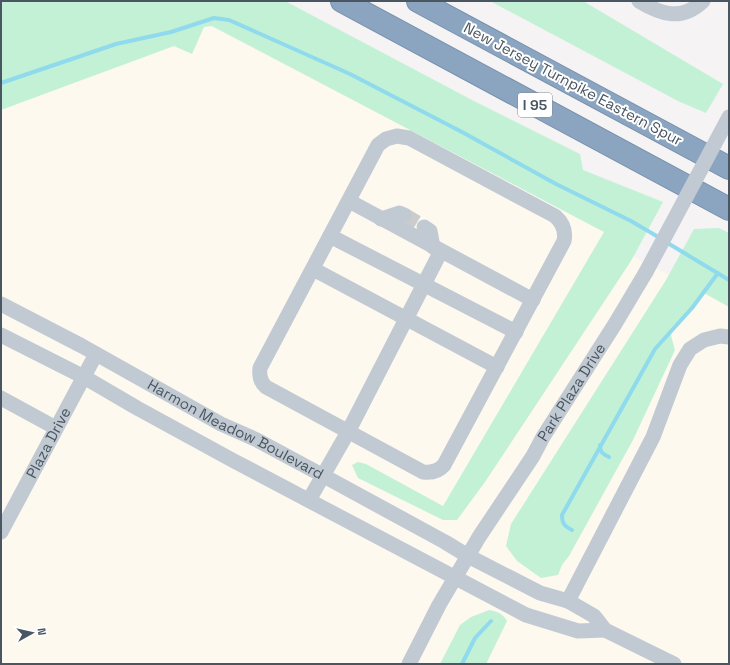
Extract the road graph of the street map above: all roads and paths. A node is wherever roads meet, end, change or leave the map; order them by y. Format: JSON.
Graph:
{"nodes":[{"id":1,"x":342,"y":1,"type":"edge"},
{"id":2,"x":418,"y":1,"type":"edge"},
{"id":3,"x":640,"y":1,"type":"edge"},
{"id":4,"x":703,"y":1,"type":"edge"},
{"id":5,"x":729,"y":117,"type":"edge"},
{"id":6,"x":729,"y":168,"type":"edge"},
{"id":7,"x":348,"y":201,"type":"junction"},
{"id":8,"x":729,"y":209,"type":"edge"},
{"id":9,"x":404,"y":215,"type":"tunnel mouth"},
{"id":10,"x":381,"y":219,"type":"junction"},
{"id":11,"x":424,"y":227,"type":"tunnel mouth"},
{"id":12,"x":330,"y":236,"type":"junction"},
{"id":13,"x":437,"y":249,"type":"junction"},
{"id":14,"x":313,"y":269,"type":"junction"},
{"id":15,"x":424,"y":285,"type":"junction"},
{"id":16,"x":533,"y":300,"type":"junction"},
{"id":17,"x":1,"y":304,"type":"edge"},
{"id":18,"x":406,"y":319,"type":"junction"},
{"id":19,"x":516,"y":332,"type":"junction"},
{"id":20,"x":1,"y":334,"type":"edge"},
{"id":21,"x":729,"y":337,"type":"edge"},
{"id":22,"x":96,"y":354,"type":"junction"},
{"id":23,"x":497,"y":367,"type":"junction"},
{"id":24,"x":84,"y":377,"type":"junction"},
{"id":25,"x":1,"y":398,"type":"edge"},
{"id":26,"x":56,"y":428,"type":"junction"},
{"id":27,"x":348,"y":432,"type":"junction"},
{"id":28,"x":322,"y":475,"type":"junction"},
{"id":29,"x":309,"y":500,"type":"junction"},
{"id":30,"x":1,"y":532,"type":"edge"},
{"id":31,"x":468,"y":556,"type":"junction"},
{"id":32,"x":455,"y":578,"type":"junction"},
{"id":33,"x":568,"y":602,"type":"junction"},
{"id":34,"x":605,"y":630,"type":"junction"},
{"id":35,"x":409,"y":664,"type":"edge"},
{"id":36,"x":674,"y":664,"type":"edge"}],
"edges":[{"from":1,"to":8,"type":"highway","number":"I 95"},
{"from":2,"to":6,"type":"highway","name":"New Jersey Turnpike Eastern Spur","number":"I 95"},
{"from":3,"to":4,"type":"street"},
{"from":5,"to":31,"type":"street","name":"Park Plaza Drive","bridge":true},
{"from":7,"to":10,"type":"street"},
{"from":7,"to":12,"type":"street"},
{"from":7,"to":16,"type":"street"},
{"from":9,"to":10,"type":"street"},
{"from":10,"to":13,"type":"street"},
{"from":11,"to":13,"type":"street"},
{"from":12,"to":14,"type":"street"},
{"from":12,"to":15,"type":"street"},
{"from":13,"to":15,"type":"street"},
{"from":13,"to":16,"type":"street"},
{"from":14,"to":18,"type":"street"},
{"from":14,"to":27,"type":"street"},
{"from":15,"to":18,"type":"street"},
{"from":15,"to":19,"type":"street"},
{"from":16,"to":19,"type":"street"},
{"from":17,"to":22,"type":"street","name":"Harmon Meadow Boulevard"},
{"from":18,"to":23,"type":"street"},
{"from":18,"to":27,"type":"street"},
{"from":19,"to":23,"type":"street"},
{"from":20,"to":24,"type":"street","name":"Harmon Meadow Boulevard"},
{"from":21,"to":33,"type":"street"},
{"from":22,"to":24,"type":"street","name":"Plaza Drive"},
{"from":22,"to":28,"type":"street","name":"Harmon Meadow Boulevard"},
{"from":23,"to":27,"type":"street"},
{"from":24,"to":26,"type":"street","name":"Plaza Drive"},
{"from":24,"to":29,"type":"street","name":"Harmon Meadow Boulevard"},
{"from":25,"to":26,"type":"street"},
{"from":26,"to":30,"type":"street","name":"Plaza Drive"},
{"from":27,"to":28,"type":"street"},
{"from":28,"to":29,"type":"street"},
{"from":28,"to":31,"type":"street","name":"Harmon Meadow Boulevard"},
{"from":29,"to":32,"type":"street","name":"Harmon Meadow Boulevard"},
{"from":31,"to":32,"type":"street","name":"Park Plaza Drive"},
{"from":31,"to":33,"type":"street","name":"Harmon Meadow Boulevard"},
{"from":32,"to":34,"type":"street","name":"Harmon Meadow Boulevard"},
{"from":32,"to":35,"type":"street","name":"Park Plaza Drive"},
{"from":33,"to":34,"type":"street","name":"Harmon Meadow Boulevard"},
{"from":34,"to":36,"type":"street"}]}
